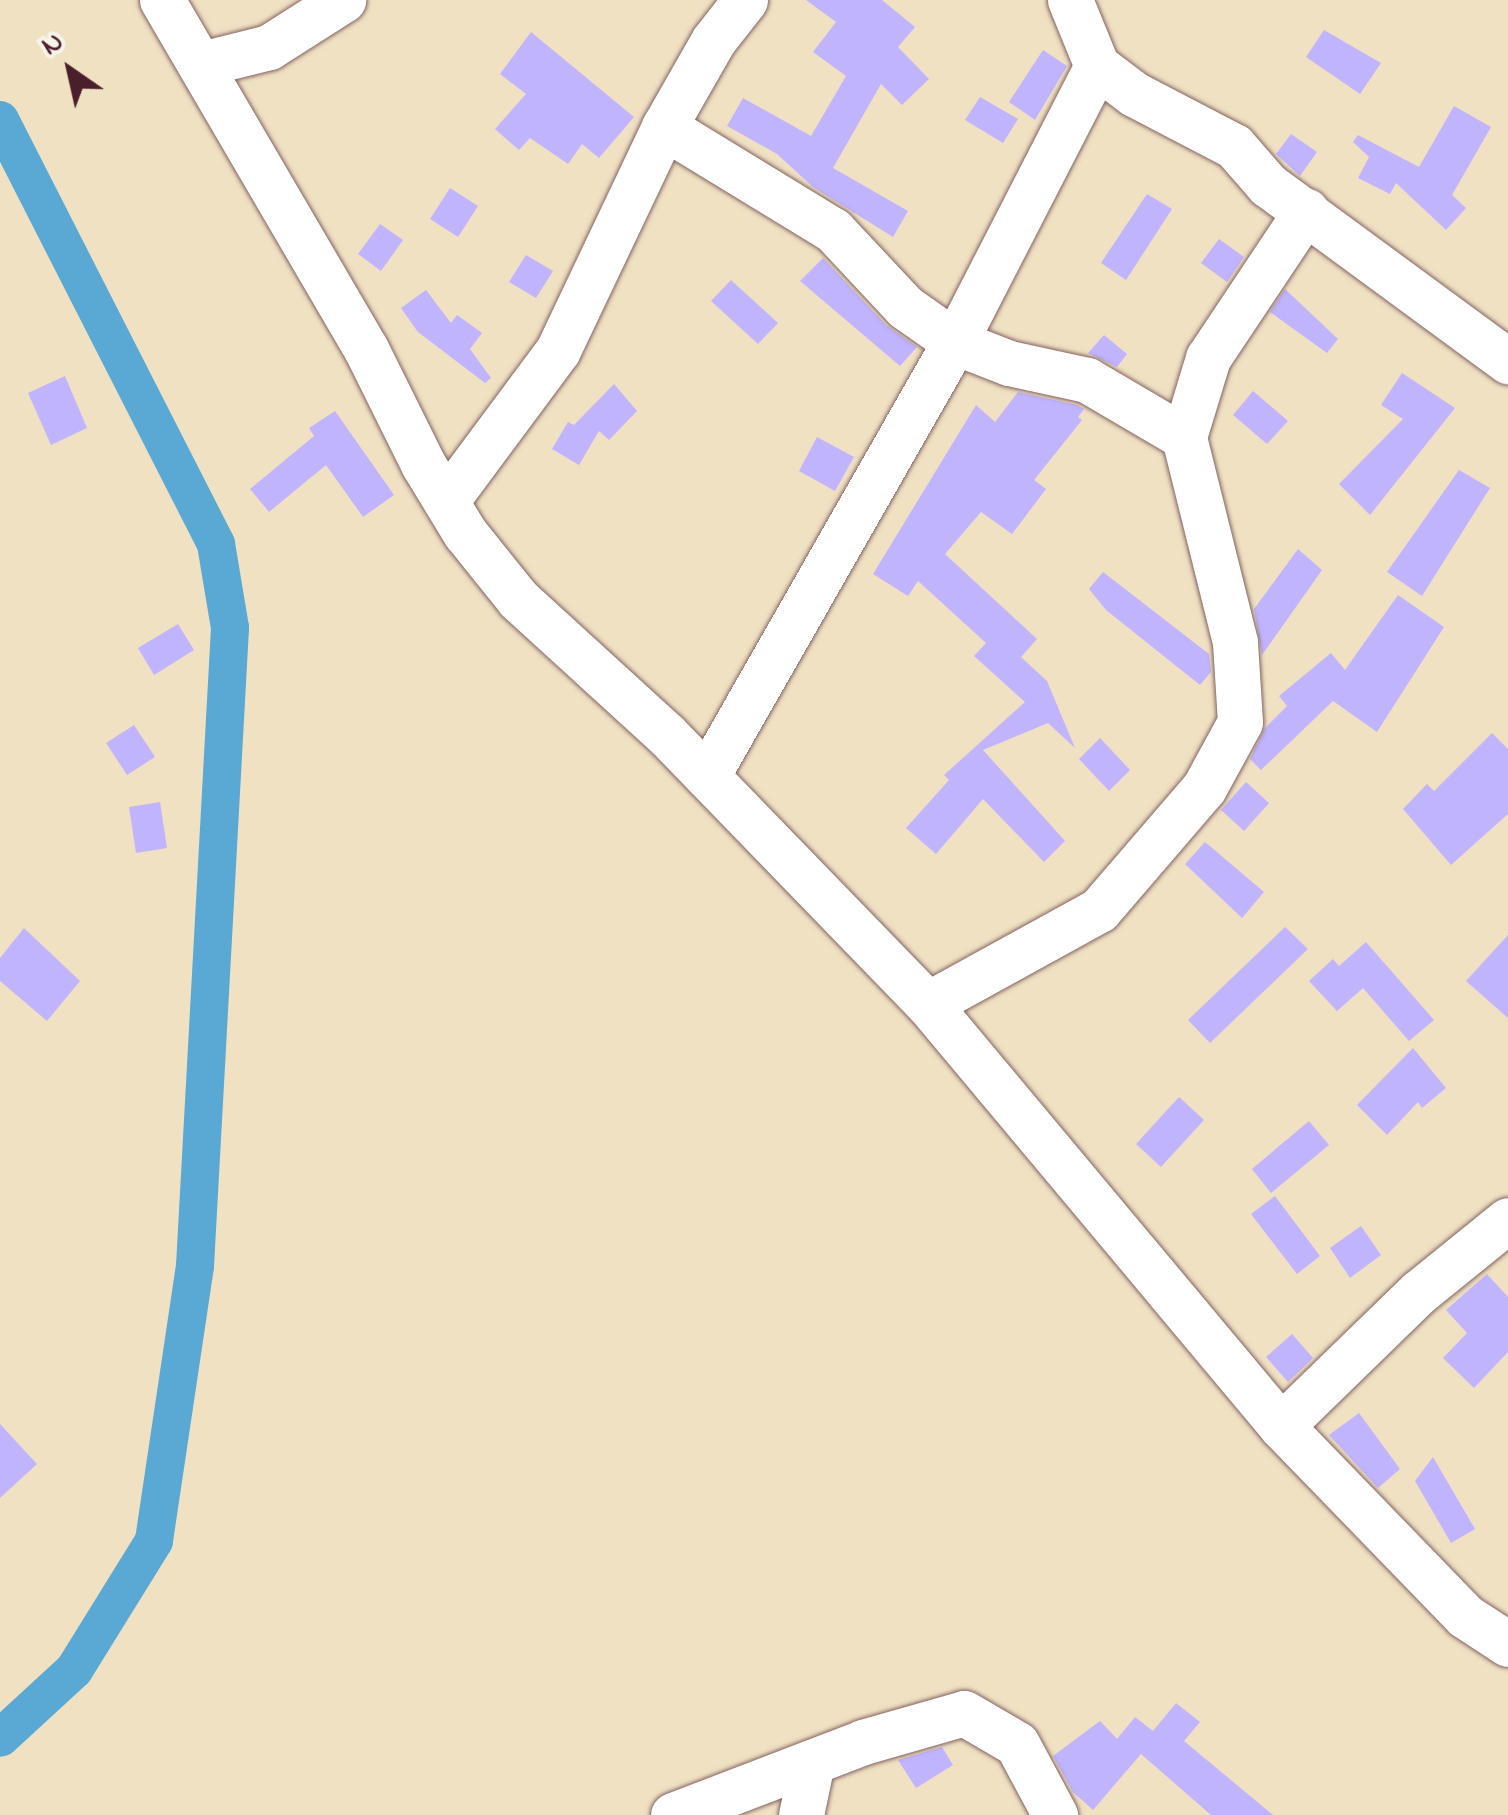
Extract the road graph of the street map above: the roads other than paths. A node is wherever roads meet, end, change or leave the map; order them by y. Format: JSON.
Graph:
{"nodes":[{"id":1,"x":162,"y":0,"type":"edge"},
{"id":2,"x":343,"y":0,"type":"edge"},
{"id":3,"x":745,"y":0,"type":"edge"},
{"id":4,"x":1070,"y":0,"type":"edge"},
{"id":5,"x":201,"y":64,"type":"junction"},
{"id":6,"x":1097,"y":66,"type":"junction"},
{"id":7,"x":664,"y":127,"type":"junction"},
{"id":8,"x":1306,"y":211,"type":"junction"},
{"id":9,"x":956,"y":342,"type":"junction"},
{"id":10,"x":1508,"y":361,"type":"edge"},
{"id":11,"x":1184,"y":437,"type":"junction"},
{"id":12,"x":446,"y":501,"type":"junction"},
{"id":13,"x":707,"y":776,"type":"junction"},
{"id":14,"x":928,"y":1004,"type":"junction"},
{"id":15,"x":1508,"y":1220,"type":"edge"},
{"id":16,"x":1281,"y":1426,"type":"junction"},
{"id":17,"x":1508,"y":1644,"type":"edge"},
{"id":18,"x":812,"y":1762,"type":"junction"},
{"id":19,"x":674,"y":1815,"type":"edge"},
{"id":20,"x":801,"y":1815,"type":"edge"},
{"id":21,"x":1056,"y":1815,"type":"edge"}],
"edges":[{"from":1,"to":5,"type":"street"},
{"from":2,"to":5,"type":"street"},
{"from":3,"to":7,"type":"street"},
{"from":4,"to":6,"type":"street"},
{"from":5,"to":12,"type":"street"},
{"from":6,"to":8,"type":"street"},
{"from":6,"to":9,"type":"street"},
{"from":7,"to":9,"type":"street"},
{"from":7,"to":12,"type":"street"},
{"from":8,"to":10,"type":"street"},
{"from":8,"to":11,"type":"street"},
{"from":9,"to":11,"type":"street"},
{"from":9,"to":13,"type":"street"},
{"from":11,"to":14,"type":"street"},
{"from":12,"to":13,"type":"street"},
{"from":13,"to":14,"type":"street"},
{"from":14,"to":16,"type":"street"},
{"from":15,"to":16,"type":"street"},
{"from":16,"to":17,"type":"street"},
{"from":18,"to":19,"type":"street"},
{"from":18,"to":20,"type":"street"},
{"from":18,"to":21,"type":"street"}]}
